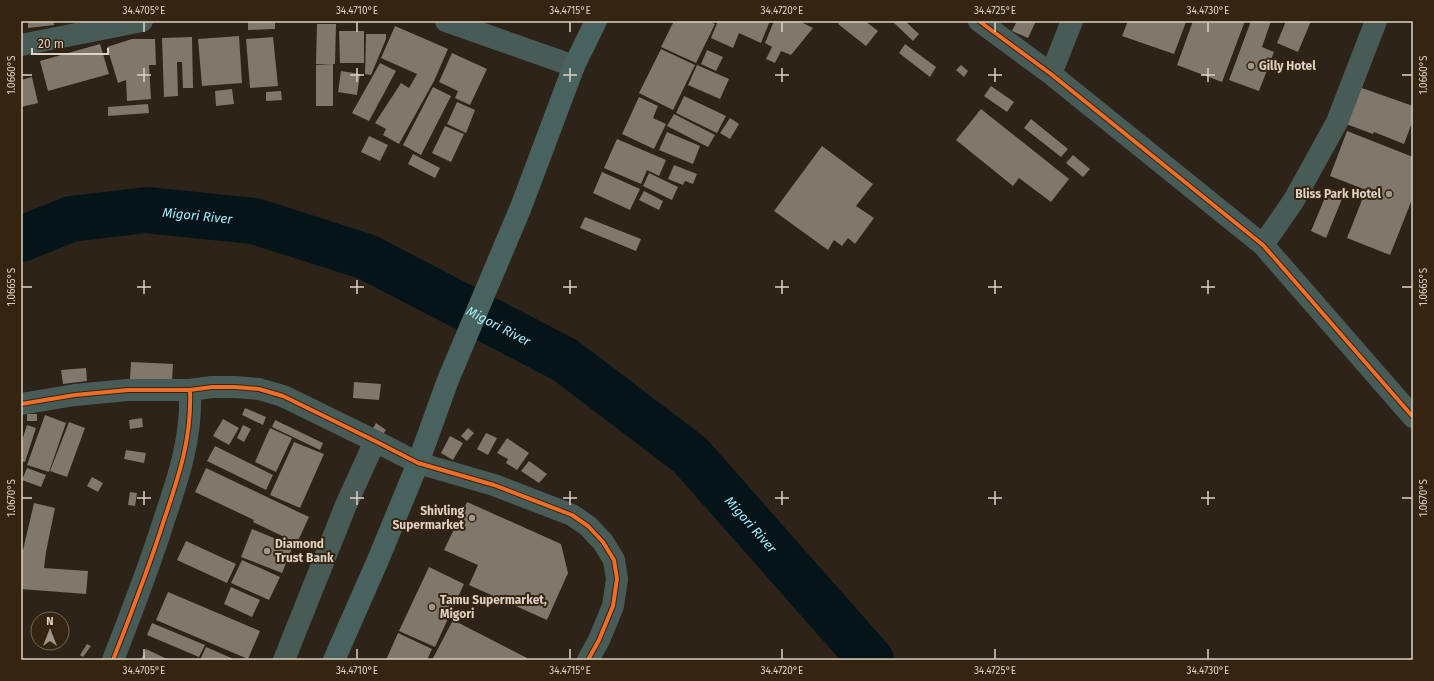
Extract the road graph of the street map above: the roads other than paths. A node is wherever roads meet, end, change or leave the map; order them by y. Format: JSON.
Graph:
{"nodes":[{"id":1,"x":142,"y":21,"type":"edge"},
{"id":2,"x":446,"y":21,"type":"edge"},
{"id":3,"x":596,"y":21,"type":"edge"},
{"id":4,"x":979,"y":21,"type":"edge"},
{"id":5,"x":1072,"y":21,"type":"edge"},
{"id":6,"x":1376,"y":21,"type":"edge"},
{"id":7,"x":500,"y":31,"type":"edge"},
{"id":8,"x":21,"y":45,"type":"edge"},
{"id":9,"x":574,"y":66,"type":"junction"},
{"id":10,"x":1051,"y":74,"type":"junction"},
{"id":11,"x":1263,"y":245,"type":"junction"},
{"id":12,"x":190,"y":390,"type":"junction"},
{"id":13,"x":21,"y":404,"type":"edge"},
{"id":14,"x":1413,"y":417,"type":"edge"},
{"id":15,"x":375,"y":441,"type":"junction"},
{"id":16,"x":418,"y":464,"type":"junction"},
{"id":17,"x":113,"y":660,"type":"edge"},
{"id":18,"x":284,"y":660,"type":"edge"},
{"id":19,"x":334,"y":660,"type":"edge"},
{"id":20,"x":588,"y":660,"type":"edge"}],
"edges":[{"from":1,"to":8,"type":"street"},
{"from":2,"to":7,"type":"street"},
{"from":3,"to":9,"type":"highway"},
{"from":4,"to":10,"type":"street"},
{"from":5,"to":10,"type":"street"},
{"from":6,"to":11,"type":"street"},
{"from":7,"to":9,"type":"street"},
{"from":9,"to":16,"type":"highway"},
{"from":10,"to":11,"type":"street"},
{"from":11,"to":14,"type":"street"},
{"from":12,"to":13,"type":"street"},
{"from":12,"to":15,"type":"street"},
{"from":12,"to":17,"type":"street"},
{"from":15,"to":16,"type":"street"},
{"from":15,"to":18,"type":"street"},
{"from":16,"to":19,"type":"highway"},
{"from":16,"to":20,"type":"street"}]}
